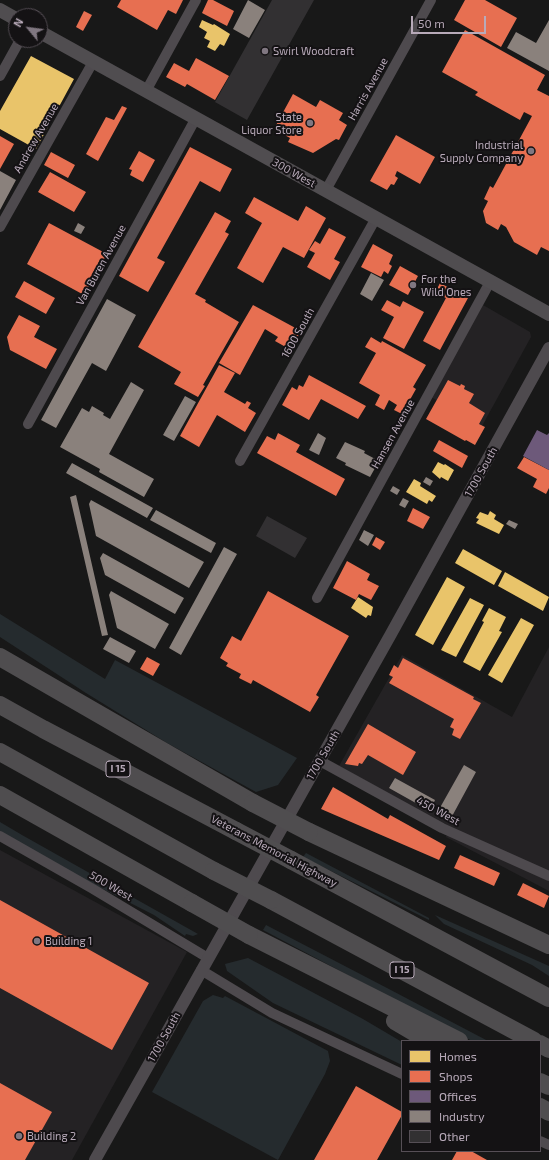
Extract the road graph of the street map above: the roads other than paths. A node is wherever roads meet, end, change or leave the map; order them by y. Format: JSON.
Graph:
{"nodes":[{"id":1,"x":196,"y":0,"type":"edge"},
{"id":2,"x":430,"y":0,"type":"edge"},
{"id":3,"x":48,"y":37,"type":"edge"},
{"id":4,"x":16,"y":48,"type":"edge"},
{"id":5,"x":93,"y":62,"type":"junction"},
{"id":6,"x":0,"y":76,"type":"edge"},
{"id":7,"x":146,"y":91,"type":"junction"},
{"id":8,"x":196,"y":118,"type":"junction"},
{"id":9,"x":326,"y":190,"type":"junction"},
{"id":10,"x":376,"y":218,"type":"junction"},
{"id":11,"x":0,"y":226,"type":"edge"},
{"id":12,"x":490,"y":282,"type":"junction"},
{"id":13,"x":549,"y":314,"type":"edge"},
{"id":14,"x":549,"y":348,"type":"edge"},
{"id":15,"x":28,"y":424,"type":"dead end"},
{"id":16,"x":240,"y":460,"type":"dead end"},
{"id":17,"x":317,"y":598,"type":"dead end"},
{"id":18,"x":0,"y":657,"type":"edge"},
{"id":19,"x":0,"y":705,"type":"edge"},
{"id":20,"x":0,"y":752,"type":"edge"},
{"id":21,"x":320,"y":761,"type":"junction"},
{"id":22,"x":0,"y":795,"type":"edge"},
{"id":23,"x":0,"y":836,"type":"edge"},
{"id":24,"x":549,"y":876,"type":"edge"},
{"id":25,"x":249,"y":936,"type":"junction"},
{"id":26,"x":549,"y":945,"type":"edge"},
{"id":27,"x":208,"y":958,"type":"junction"},
{"id":28,"x":201,"y":970,"type":"junction"},
{"id":29,"x":549,"y":998,"type":"edge"},
{"id":30,"x":427,"y":1040,"type":"edge"},
{"id":31,"x":457,"y":1040,"type":"edge"},
{"id":32,"x":532,"y":1040,"type":"edge"},
{"id":33,"x":401,"y":1074,"type":"edge"},
{"id":34,"x":95,"y":1160,"type":"edge"}],
"edges":[{"from":1,"to":7,"type":"street"},
{"from":2,"to":9,"type":"street","name":"Harris Avenue"},
{"from":3,"to":5,"type":"main road","name":"300 West"},
{"from":4,"to":6,"type":"street"},
{"from":5,"to":7,"type":"main road","name":"300 West"},
{"from":5,"to":11,"type":"street","name":"Andrew Avenue"},
{"from":7,"to":8,"type":"main road","name":"300 West"},
{"from":8,"to":9,"type":"main road","name":"300 West"},
{"from":8,"to":15,"type":"street","name":"Van Buren Avenue"},
{"from":9,"to":10,"type":"main road","name":"300 West"},
{"from":10,"to":12,"type":"main road","name":"300 West"},
{"from":10,"to":16,"type":"street","name":"1600 South"},
{"from":12,"to":13,"type":"main road","name":"300 West"},
{"from":12,"to":17,"type":"street","name":"Hansen Avenue"},
{"from":14,"to":21,"type":"street","name":"1700 South"},
{"from":18,"to":26,"type":"highway","bridge":true},
{"from":19,"to":29,"type":"highway","name":"Veterans Memorial Highway","number":"I 15","bridge":true},
{"from":20,"to":32,"type":"highway","number":"I 15","bridge":true},
{"from":21,"to":24,"type":"street","name":"450 West"},
{"from":21,"to":27,"type":"street","name":"1700 South"},
{"from":22,"to":25,"type":"highway","bridge":true},
{"from":23,"to":27,"type":"street","name":"500 West"},
{"from":25,"to":30,"type":"highway"},
{"from":25,"to":31,"type":"highway"},
{"from":27,"to":28,"type":"street","name":"1700 South"},
{"from":28,"to":33,"type":"street"},
{"from":28,"to":34,"type":"street","name":"1700 South"}]}
